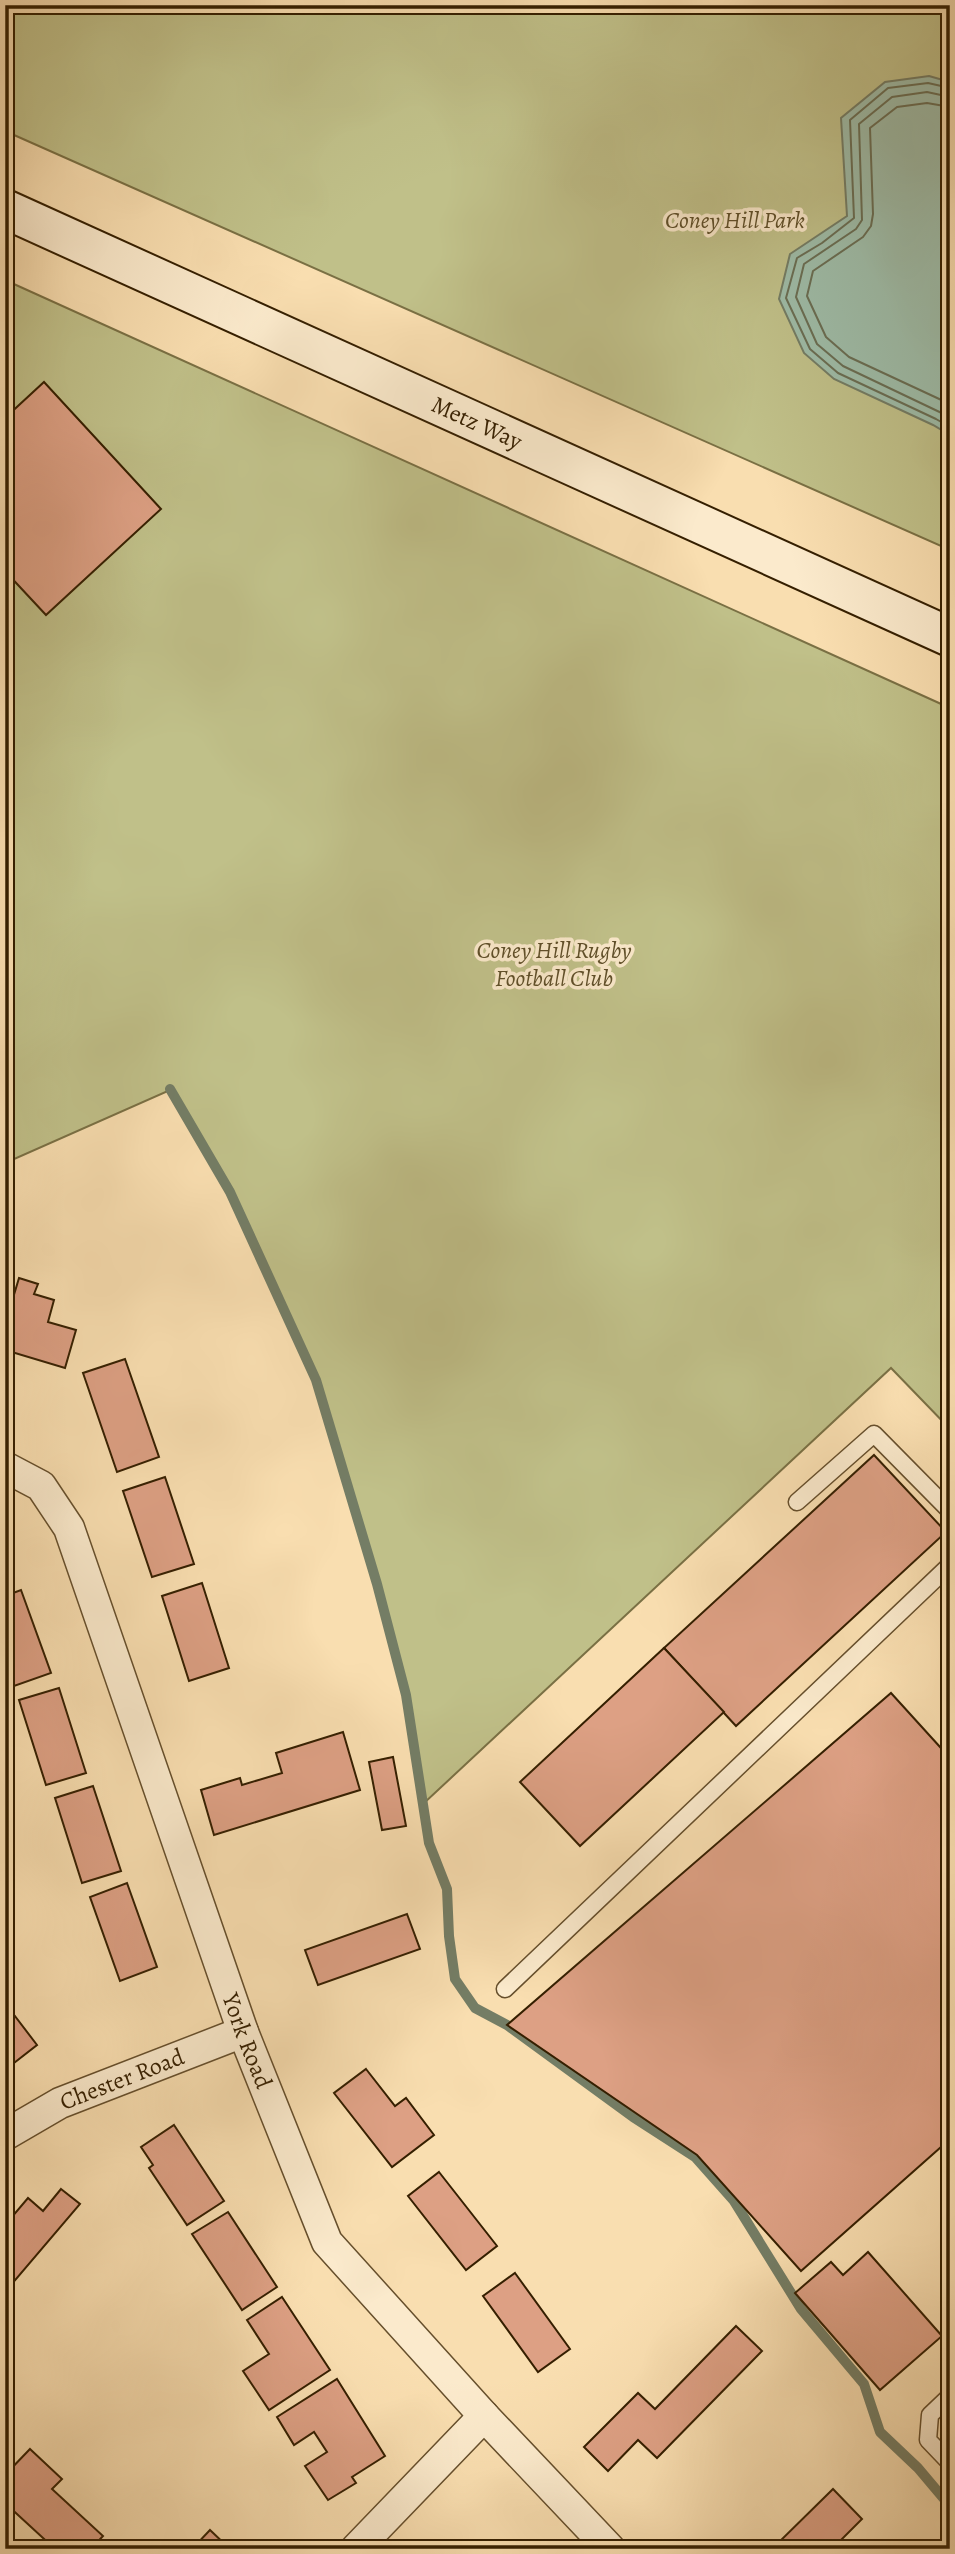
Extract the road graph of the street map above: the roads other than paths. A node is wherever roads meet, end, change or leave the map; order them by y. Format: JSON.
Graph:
{"nodes":[{"id":1,"x":5,"y":209,"type":"edge"},
{"id":2,"x":950,"y":637,"type":"edge"},
{"id":3,"x":5,"y":1467,"type":"edge"},
{"id":4,"x":797,"y":1502,"type":"dead end"},
{"id":5,"x":950,"y":1511,"type":"edge"},
{"id":6,"x":948,"y":1569,"type":"edge"},
{"id":7,"x":505,"y":1989,"type":"dead end"},
{"id":8,"x":243,"y":2032,"type":"junction"},
{"id":9,"x":5,"y":2135,"type":"edge"},
{"id":10,"x":950,"y":2396,"type":"edge"},
{"id":11,"x":484,"y":2416,"type":"junction"},
{"id":12,"x":950,"y":2463,"type":"edge"},
{"id":13,"x":356,"y":2549,"type":"edge"},
{"id":14,"x":610,"y":2549,"type":"edge"}],
"edges":[{"from":1,"to":2,"type":"street","name":"Metz Way"},
{"from":3,"to":8,"type":"street","name":"York Road"},
{"from":4,"to":5,"type":"lane"},
{"from":6,"to":7,"type":"lane"},
{"from":8,"to":9,"type":"street","name":"Chester Road"},
{"from":8,"to":11,"type":"street","name":"York Road"},
{"from":10,"to":12,"type":"lane"},
{"from":11,"to":13,"type":"street"},
{"from":11,"to":14,"type":"street","name":"York Road"}]}
